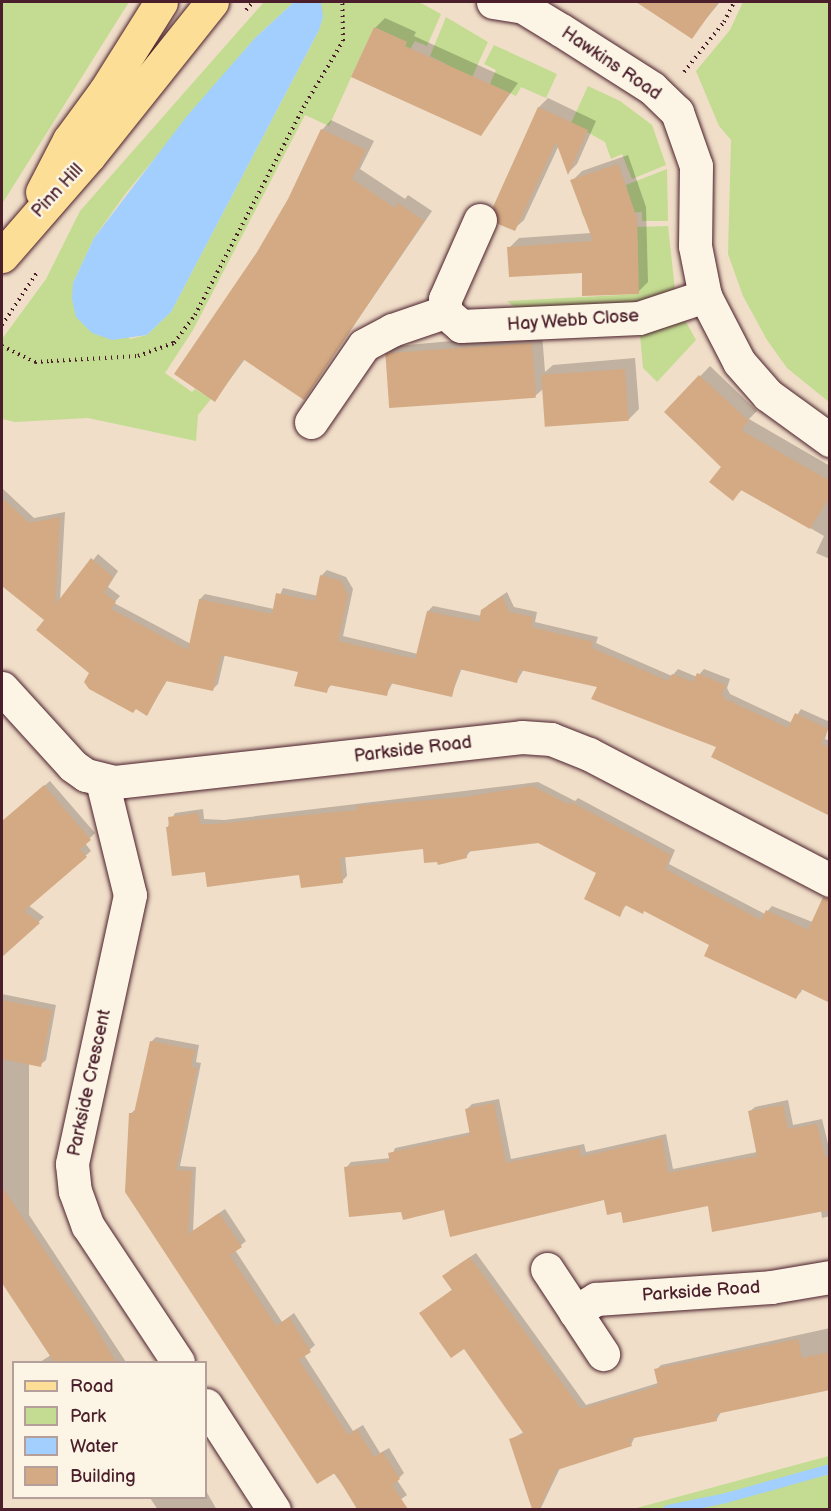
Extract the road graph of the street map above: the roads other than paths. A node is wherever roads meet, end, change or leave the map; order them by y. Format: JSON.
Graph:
{"nodes":[{"id":1,"x":161,"y":2,"type":"edge"},
{"id":2,"x":212,"y":2,"type":"edge"},
{"id":3,"x":512,"y":3,"type":"edge"},
{"id":4,"x":480,"y":220,"type":"dead end"},
{"id":5,"x":23,"y":229,"type":"junction"},
{"id":6,"x":2,"y":256,"type":"edge"},
{"id":7,"x":705,"y":296,"type":"junction"},
{"id":8,"x":445,"y":312,"type":"junction"},
{"id":9,"x":311,"y":422,"type":"dead end"},
{"id":10,"x":830,"y":440,"type":"edge"},
{"id":11,"x":2,"y":688,"type":"edge"},
{"id":12,"x":102,"y":781,"type":"junction"},
{"id":13,"x":830,"y":880,"type":"edge"},
{"id":14,"x":547,"y":1269,"type":"dead end"},
{"id":15,"x":830,"y":1277,"type":"edge"},
{"id":16,"x":575,"y":1312,"type":"junction"},
{"id":17,"x":603,"y":1354,"type":"dead end"},
{"id":18,"x":177,"y":1361,"type":"edge"},
{"id":19,"x":207,"y":1407,"type":"edge"},
{"id":20,"x":274,"y":1509,"type":"edge"}],
"edges":[{"from":1,"to":5,"type":"main road","name":"Pinn Hill"},
{"from":2,"to":5,"type":"main road","name":"Pinn Hill"},
{"from":3,"to":7,"type":"street","name":"Hawkins Road"},
{"from":4,"to":8,"type":"street"},
{"from":5,"to":6,"type":"main road"},
{"from":7,"to":8,"type":"street","name":"Hay Webb Close"},
{"from":7,"to":10,"type":"street","name":"Hawkins Road"},
{"from":8,"to":9,"type":"street"},
{"from":11,"to":12,"type":"street"},
{"from":12,"to":13,"type":"street","name":"Parkside Road"},
{"from":12,"to":18,"type":"street","name":"Parkside Crescent"},
{"from":14,"to":16,"type":"street"},
{"from":15,"to":16,"type":"street","name":"Parkside Road"},
{"from":16,"to":17,"type":"street"},
{"from":19,"to":20,"type":"street"}]}
